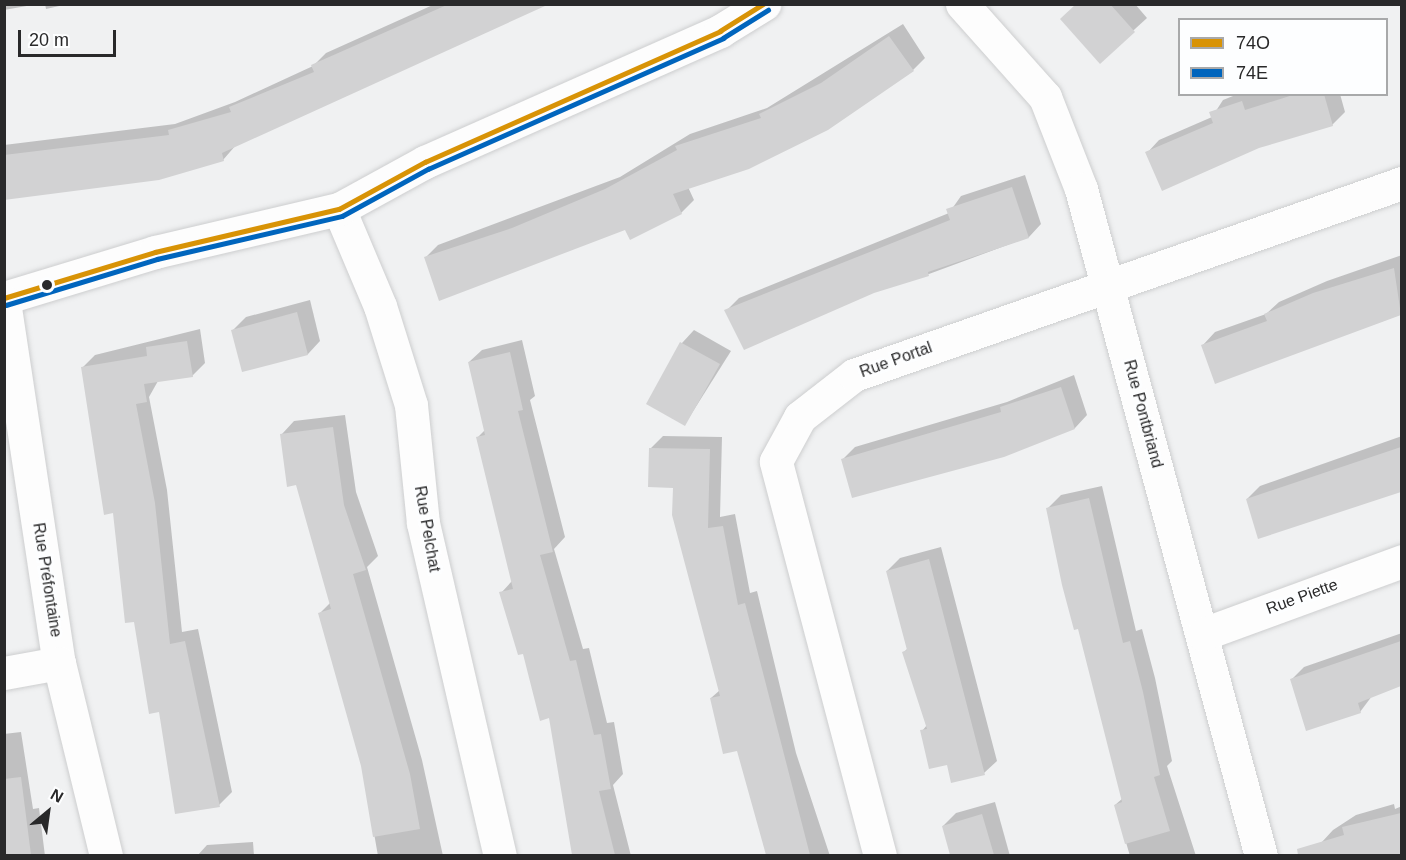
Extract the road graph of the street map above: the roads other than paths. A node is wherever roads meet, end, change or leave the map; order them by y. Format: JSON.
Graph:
{"nodes":[{"id":1,"x":764,"y":4,"type":"edge"},
{"id":2,"x":962,"y":4,"type":"edge"},
{"id":3,"x":1401,"y":183,"type":"edge"},
{"id":4,"x":339,"y":209,"type":"junction"},
{"id":5,"x":1108,"y":285,"type":"junction"},
{"id":6,"x":4,"y":300,"type":"edge"},
{"id":7,"x":1401,"y":561,"type":"edge"},
{"id":8,"x":1203,"y":633,"type":"junction"},
{"id":9,"x":59,"y":663,"type":"junction"},
{"id":10,"x":4,"y":673,"type":"edge"},
{"id":11,"x":106,"y":855,"type":"edge"},
{"id":12,"x":500,"y":855,"type":"edge"},
{"id":13,"x":880,"y":855,"type":"edge"},
{"id":14,"x":1261,"y":855,"type":"edge"}],
"edges":[{"from":1,"to":4,"type":"street"},
{"from":2,"to":5,"type":"street","name":"Rue Pontbriand"},
{"from":3,"to":5,"type":"street","name":"Rue Portal"},
{"from":4,"to":6,"type":"street"},
{"from":4,"to":12,"type":"street","name":"Rue Pelchat"},
{"from":5,"to":8,"type":"street","name":"Rue Pontbriand"},
{"from":5,"to":13,"type":"street","name":"Rue Portal"},
{"from":6,"to":9,"type":"street","name":"Rue Préfontaine"},
{"from":7,"to":8,"type":"street","name":"Rue Piette"},
{"from":8,"to":14,"type":"street","name":"Rue Pontbriand"},
{"from":9,"to":10,"type":"street"},
{"from":9,"to":11,"type":"street","name":"Rue Préfontaine"}]}
